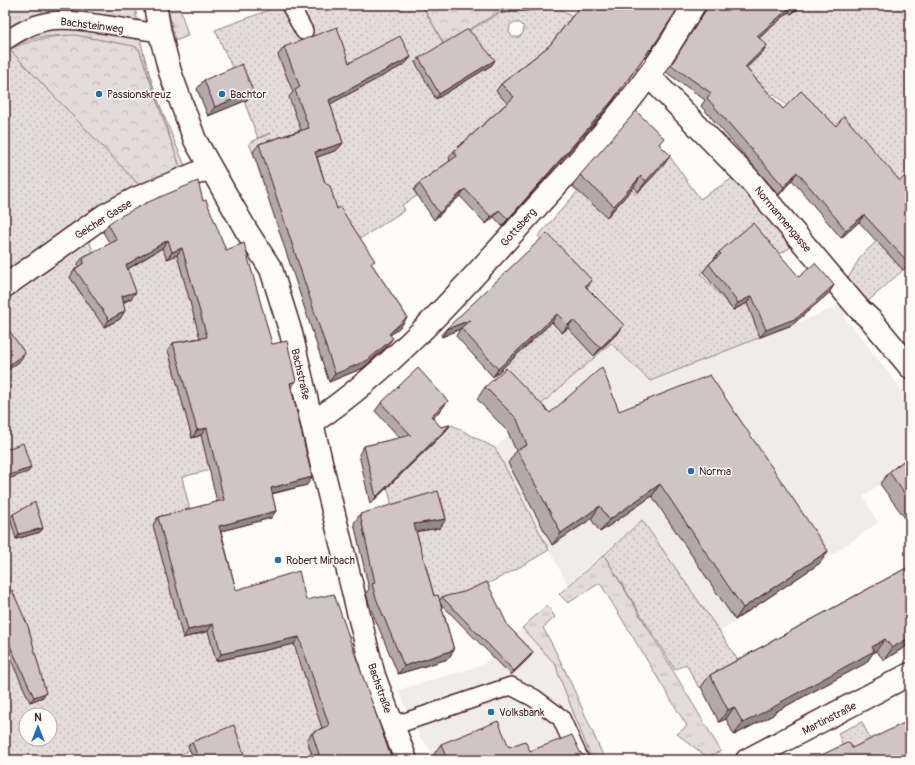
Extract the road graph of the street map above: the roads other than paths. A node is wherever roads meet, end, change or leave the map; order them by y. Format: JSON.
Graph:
{"nodes":[{"id":1,"x":156,"y":5,"type":"edge"},
{"id":2,"x":290,"y":5,"type":"edge"},
{"id":3,"x":694,"y":5,"type":"edge"},
{"id":4,"x":304,"y":31,"type":"dead end"},
{"id":5,"x":160,"y":33,"type":"junction"},
{"id":6,"x":5,"y":40,"type":"edge"},
{"id":7,"x":648,"y":76,"type":"junction"},
{"id":8,"x":209,"y":168,"type":"junction"},
{"id":9,"x":5,"y":286,"type":"edge"},
{"id":10,"x":910,"y":367,"type":"edge"},
{"id":11,"x":312,"y":423,"type":"junction"},
{"id":12,"x":910,"y":674,"type":"edge"},
{"id":13,"x":393,"y":726,"type":"junction"},
{"id":14,"x":406,"y":760,"type":"edge"},
{"id":15,"x":580,"y":760,"type":"edge"},
{"id":16,"x":747,"y":760,"type":"edge"}],
"edges":[{"from":1,"to":5,"type":"street","name":"Bachstraße"},
{"from":2,"to":4,"type":"lane"},
{"from":3,"to":7,"type":"street","name":"Gottsberg"},
{"from":5,"to":6,"type":"lane","name":"Bachsteinweg"},
{"from":5,"to":8,"type":"street","name":"Bachstraße"},
{"from":7,"to":10,"type":"street","name":"Normannengasse"},
{"from":7,"to":11,"type":"street","name":"Gottsberg"},
{"from":8,"to":9,"type":"street","name":"Geicher Gasse"},
{"from":8,"to":11,"type":"street","name":"Bachstraße"},
{"from":11,"to":13,"type":"street","name":"Bachstraße"},
{"from":12,"to":16,"type":"street","name":"Martinstraße"},
{"from":13,"to":14,"type":"street","name":"Bachstraße"},
{"from":13,"to":15,"type":"lane"}]}
